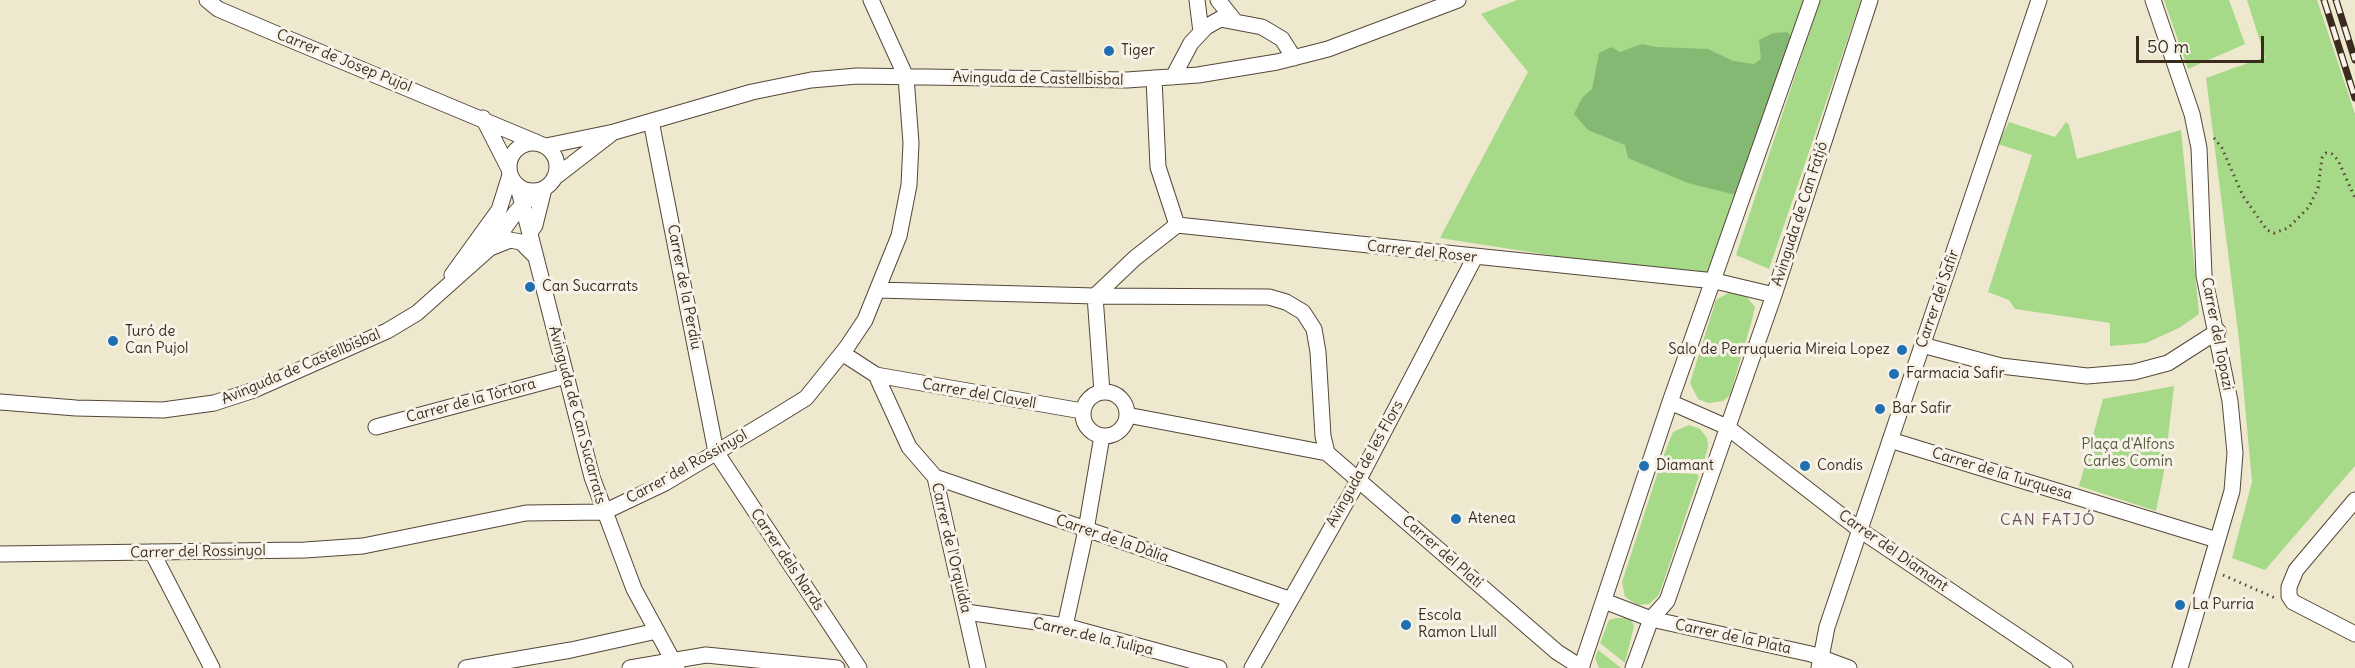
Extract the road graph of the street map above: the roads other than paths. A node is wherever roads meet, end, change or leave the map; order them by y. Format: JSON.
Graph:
{"nodes":[{"id":1,"x":207,"y":0,"type":"edge"},
{"id":2,"x":871,"y":0,"type":"edge"},
{"id":3,"x":1197,"y":0,"type":"edge"},
{"id":4,"x":1218,"y":0,"type":"edge"},
{"id":5,"x":1458,"y":0,"type":"edge"},
{"id":6,"x":1812,"y":0,"type":"edge"},
{"id":7,"x":1870,"y":0,"type":"edge"},
{"id":8,"x":2039,"y":0,"type":"edge"},
{"id":9,"x":2153,"y":0,"type":"edge"},
{"id":10,"x":1234,"y":20,"type":"junction"},
{"id":11,"x":1201,"y":32,"type":"junction"},
{"id":12,"x":1294,"y":58,"type":"junction"},
{"id":13,"x":906,"y":77,"type":"junction"},
{"id":14,"x":1173,"y":77,"type":"junction"},
{"id":15,"x":1154,"y":78,"type":"junction"},
{"id":16,"x":483,"y":118,"type":"junction"},
{"id":17,"x":651,"y":121,"type":"junction"},
{"id":18,"x":614,"y":132,"type":"junction"},
{"id":19,"x":542,"y":145,"type":"junction"},
{"id":20,"x":512,"y":176,"type":"junction"},
{"id":21,"x":545,"y":186,"type":"junction"},
{"id":22,"x":522,"y":205,"type":"junction"},
{"id":23,"x":1177,"y":225,"type":"junction"},
{"id":24,"x":531,"y":231,"type":"junction"},
{"id":25,"x":490,"y":249,"type":"junction"},
{"id":26,"x":534,"y":255,"type":"junction"},
{"id":27,"x":1475,"y":257,"type":"junction"},
{"id":28,"x":1715,"y":281,"type":"junction"},
{"id":29,"x":446,"y":289,"type":"junction"},
{"id":30,"x":878,"y":290,"type":"junction"},
{"id":31,"x":1774,"y":295,"type":"junction"},
{"id":32,"x":1095,"y":296,"type":"junction"},
{"id":33,"x":2218,"y":331,"type":"junction"},
{"id":34,"x":1922,"y":345,"type":"junction"},
{"id":35,"x":842,"y":353,"type":"junction"},
{"id":36,"x":566,"y":375,"type":"junction"},
{"id":37,"x":876,"y":375,"type":"junction"},
{"id":38,"x":1102,"y":392,"type":"junction"},
{"id":39,"x":0,"y":402,"type":"edge"},
{"id":40,"x":1670,"y":402,"type":"junction"},
{"id":41,"x":1082,"y":411,"type":"junction"},
{"id":42,"x":1127,"y":415,"type":"junction"},
{"id":43,"x":1727,"y":426,"type":"junction"},
{"id":44,"x":376,"y":427,"type":"dead end"},
{"id":45,"x":1102,"y":436,"type":"junction"},
{"id":46,"x":1890,"y":440,"type":"junction"},
{"id":47,"x":716,"y":452,"type":"junction"},
{"id":48,"x":1327,"y":453,"type":"junction"},
{"id":49,"x":935,"y":477,"type":"junction"},
{"id":50,"x":1358,"y":481,"type":"junction"},
{"id":51,"x":2355,"y":500,"type":"edge"},
{"id":52,"x":604,"y":512,"type":"junction"},
{"id":53,"x":1086,"y":530,"type":"junction"},
{"id":54,"x":1860,"y":530,"type":"junction"},
{"id":55,"x":2217,"y":540,"type":"junction"},
{"id":56,"x":152,"y":552,"type":"junction"},
{"id":57,"x":0,"y":554,"type":"edge"},
{"id":58,"x":1288,"y":599,"type":"junction"},
{"id":59,"x":1604,"y":601,"type":"junction"},
{"id":60,"x":966,"y":612,"type":"junction"},
{"id":61,"x":1651,"y":619,"type":"junction"},
{"id":62,"x":1065,"y":627,"type":"junction"},
{"id":63,"x":657,"y":631,"type":"junction"},
{"id":64,"x":2355,"y":634,"type":"edge"},
{"id":65,"x":1819,"y":662,"type":"edge"},
{"id":66,"x":675,"y":664,"type":"edge"},
{"id":67,"x":212,"y":668,"type":"edge"},
{"id":68,"x":466,"y":668,"type":"edge"},
{"id":69,"x":630,"y":668,"type":"edge"},
{"id":70,"x":837,"y":668,"type":"edge"},
{"id":71,"x":858,"y":668,"type":"edge"},
{"id":72,"x":978,"y":668,"type":"edge"},
{"id":73,"x":1219,"y":668,"type":"edge"},
{"id":74,"x":1252,"y":668,"type":"edge"},
{"id":75,"x":1581,"y":668,"type":"edge"},
{"id":76,"x":1633,"y":668,"type":"edge"},
{"id":77,"x":1849,"y":668,"type":"edge"},
{"id":78,"x":2065,"y":668,"type":"edge"},
{"id":79,"x":2180,"y":668,"type":"edge"}],
"edges":[{"from":1,"to":16,"type":"street","name":"Carrer de Josep Pujol"},
{"from":2,"to":13,"type":"street"},
{"from":3,"to":11,"type":"street"},
{"from":4,"to":10,"type":"street"},
{"from":5,"to":12,"type":"street","name":"Avinguda de Castellbisbal"},
{"from":6,"to":28,"type":"street"},
{"from":7,"to":31,"type":"street","name":"Avinguda de Can Fatjó"},
{"from":8,"to":34,"type":"street","name":"Carrer del Safir"},
{"from":9,"to":33,"type":"street","name":"Carrer del Topazi"},
{"from":10,"to":11,"type":"street"},
{"from":10,"to":12,"type":"street"},
{"from":11,"to":14,"type":"street"},
{"from":12,"to":14,"type":"street","name":"Avinguda de Castellbisbal"},
{"from":13,"to":15,"type":"street","name":"Avinguda de Castellbisbal"},
{"from":13,"to":17,"type":"street","name":"Avinguda de Castellbisbal"},
{"from":13,"to":30,"type":"street","name":"Carrer del Rossinyol"},
{"from":14,"to":15,"type":"street","name":"Avinguda de Castellbisbal"},
{"from":15,"to":23,"type":"street"},
{"from":16,"to":19,"type":"street","name":"Carrer de Josep Pujol"},
{"from":16,"to":20,"type":"street"},
{"from":17,"to":18,"type":"street","name":"Avinguda de Castellbisbal"},
{"from":17,"to":47,"type":"street","name":"Carrer de la Perdiu"},
{"from":18,"to":19,"type":"street","name":"Avinguda de Castellbisbal"},
{"from":18,"to":21,"type":"street","name":"Avinguda de Castellbisbal"},
{"from":19,"to":20,"type":"street"},
{"from":19,"to":21,"type":"street"},
{"from":20,"to":21,"type":"street"},
{"from":20,"to":22,"type":"street","name":"Avinguda de Can Sucarrats"},
{"from":20,"to":29,"type":"street","name":"Avinguda de Castellbisbal"},
{"from":21,"to":22,"type":"street","name":"Avinguda de Castellbisbal"},
{"from":21,"to":24,"type":"street","name":"Avinguda de Can Sucarrats"},
{"from":22,"to":24,"type":"street","name":"Avinguda de Can Sucarrats"},
{"from":22,"to":25,"type":"street","name":"Avinguda de Castellbisbal"},
{"from":23,"to":27,"type":"street","name":"Carrer del Roser"},
{"from":23,"to":32,"type":"street"},
{"from":24,"to":26,"type":"street","name":"Avinguda de Can Sucarrats"},
{"from":25,"to":26,"type":"street"},
{"from":25,"to":29,"type":"street","name":"Avinguda de Castellbisbal"},
{"from":26,"to":36,"type":"street","name":"Avinguda de Can Sucarrats"},
{"from":27,"to":28,"type":"street","name":"Carrer del Roser"},
{"from":27,"to":50,"type":"street","name":"Avinguda de les Flors"},
{"from":28,"to":31,"type":"street","name":"Carrer del Roser"},
{"from":28,"to":40,"type":"street"},
{"from":29,"to":39,"type":"street","name":"Avinguda de Castellbisbal"},
{"from":30,"to":32,"type":"street"},
{"from":30,"to":35,"type":"street","name":"Carrer del Rossinyol"},
{"from":31,"to":43,"type":"street","name":"Avinguda de Can Fatjó"},
{"from":32,"to":38,"type":"street"},
{"from":32,"to":48,"type":"street"},
{"from":33,"to":34,"type":"street"},
{"from":33,"to":55,"type":"street","name":"Carrer del Topazi"},
{"from":34,"to":46,"type":"street","name":"Carrer del Safir"},
{"from":35,"to":37,"type":"street"},
{"from":35,"to":47,"type":"street","name":"Carrer del Rossinyol"},
{"from":36,"to":44,"type":"street","name":"Carrer de la Tòrtora"},
{"from":36,"to":52,"type":"street","name":"Avinguda de Can Sucarrats"},
{"from":37,"to":41,"type":"street","name":"Carrer del Clavell"},
{"from":37,"to":49,"type":"street","name":"Carrer de l'Orquídia"},
{"from":38,"to":41,"type":"street"},
{"from":38,"to":42,"type":"street"},
{"from":40,"to":43,"type":"street"},
{"from":40,"to":59,"type":"street"},
{"from":41,"to":45,"type":"street"},
{"from":42,"to":45,"type":"street"},
{"from":42,"to":48,"type":"street"},
{"from":43,"to":54,"type":"street","name":"Carrer del Diamant"},
{"from":43,"to":61,"type":"street","name":"Avinguda de Can Fatjó"},
{"from":45,"to":53,"type":"street"},
{"from":46,"to":54,"type":"street","name":"Carrer del Safir"},
{"from":46,"to":55,"type":"street","name":"Carrer de la Turquesa"},
{"from":47,"to":52,"type":"street","name":"Carrer del Rossinyol"},
{"from":47,"to":71,"type":"street","name":"Carrer dels Nards"},
{"from":48,"to":50,"type":"street","name":"Carrer del Platí"},
{"from":49,"to":53,"type":"street","name":"Carrer de la Dàlia"},
{"from":49,"to":60,"type":"street","name":"Carrer de l'Orquídia"},
{"from":50,"to":58,"type":"street","name":"Avinguda de les Flors"},
{"from":50,"to":75,"type":"street","name":"Carrer del Platí"},
{"from":51,"to":64,"type":"street"},
{"from":52,"to":56,"type":"street","name":"Carrer del Rossinyol"},
{"from":52,"to":63,"type":"street","name":"Avinguda de Can Sucarrats"},
{"from":53,"to":58,"type":"street","name":"Carrer de la Dàlia"},
{"from":53,"to":62,"type":"street"},
{"from":54,"to":65,"type":"street","name":"Carrer del Safir"},
{"from":54,"to":78,"type":"street","name":"Carrer del Diamant"},
{"from":55,"to":79,"type":"street","name":"Carrer del Topazi"},
{"from":56,"to":57,"type":"street","name":"Carrer del Rossinyol"},
{"from":56,"to":67,"type":"street"},
{"from":58,"to":74,"type":"street","name":"Avinguda de les Flors"},
{"from":59,"to":61,"type":"street","name":"Carrer de la Plata"},
{"from":59,"to":75,"type":"street"},
{"from":60,"to":62,"type":"street","name":"Carrer de la Tulipa"},
{"from":60,"to":72,"type":"street","name":"Carrer de l'Orquídia"},
{"from":61,"to":65,"type":"street","name":"Carrer de la Plata"},
{"from":61,"to":76,"type":"street","name":"Avinguda de Can Fatjó"},
{"from":62,"to":73,"type":"street","name":"Carrer de la Tulipa"},
{"from":63,"to":66,"type":"street","name":"Avinguda de Can Sucarrats"},
{"from":63,"to":68,"type":"street"},
{"from":65,"to":77,"type":"street","name":"Carrer de la Plata"},
{"from":66,"to":69,"type":"street"},
{"from":66,"to":70,"type":"street"}]}
